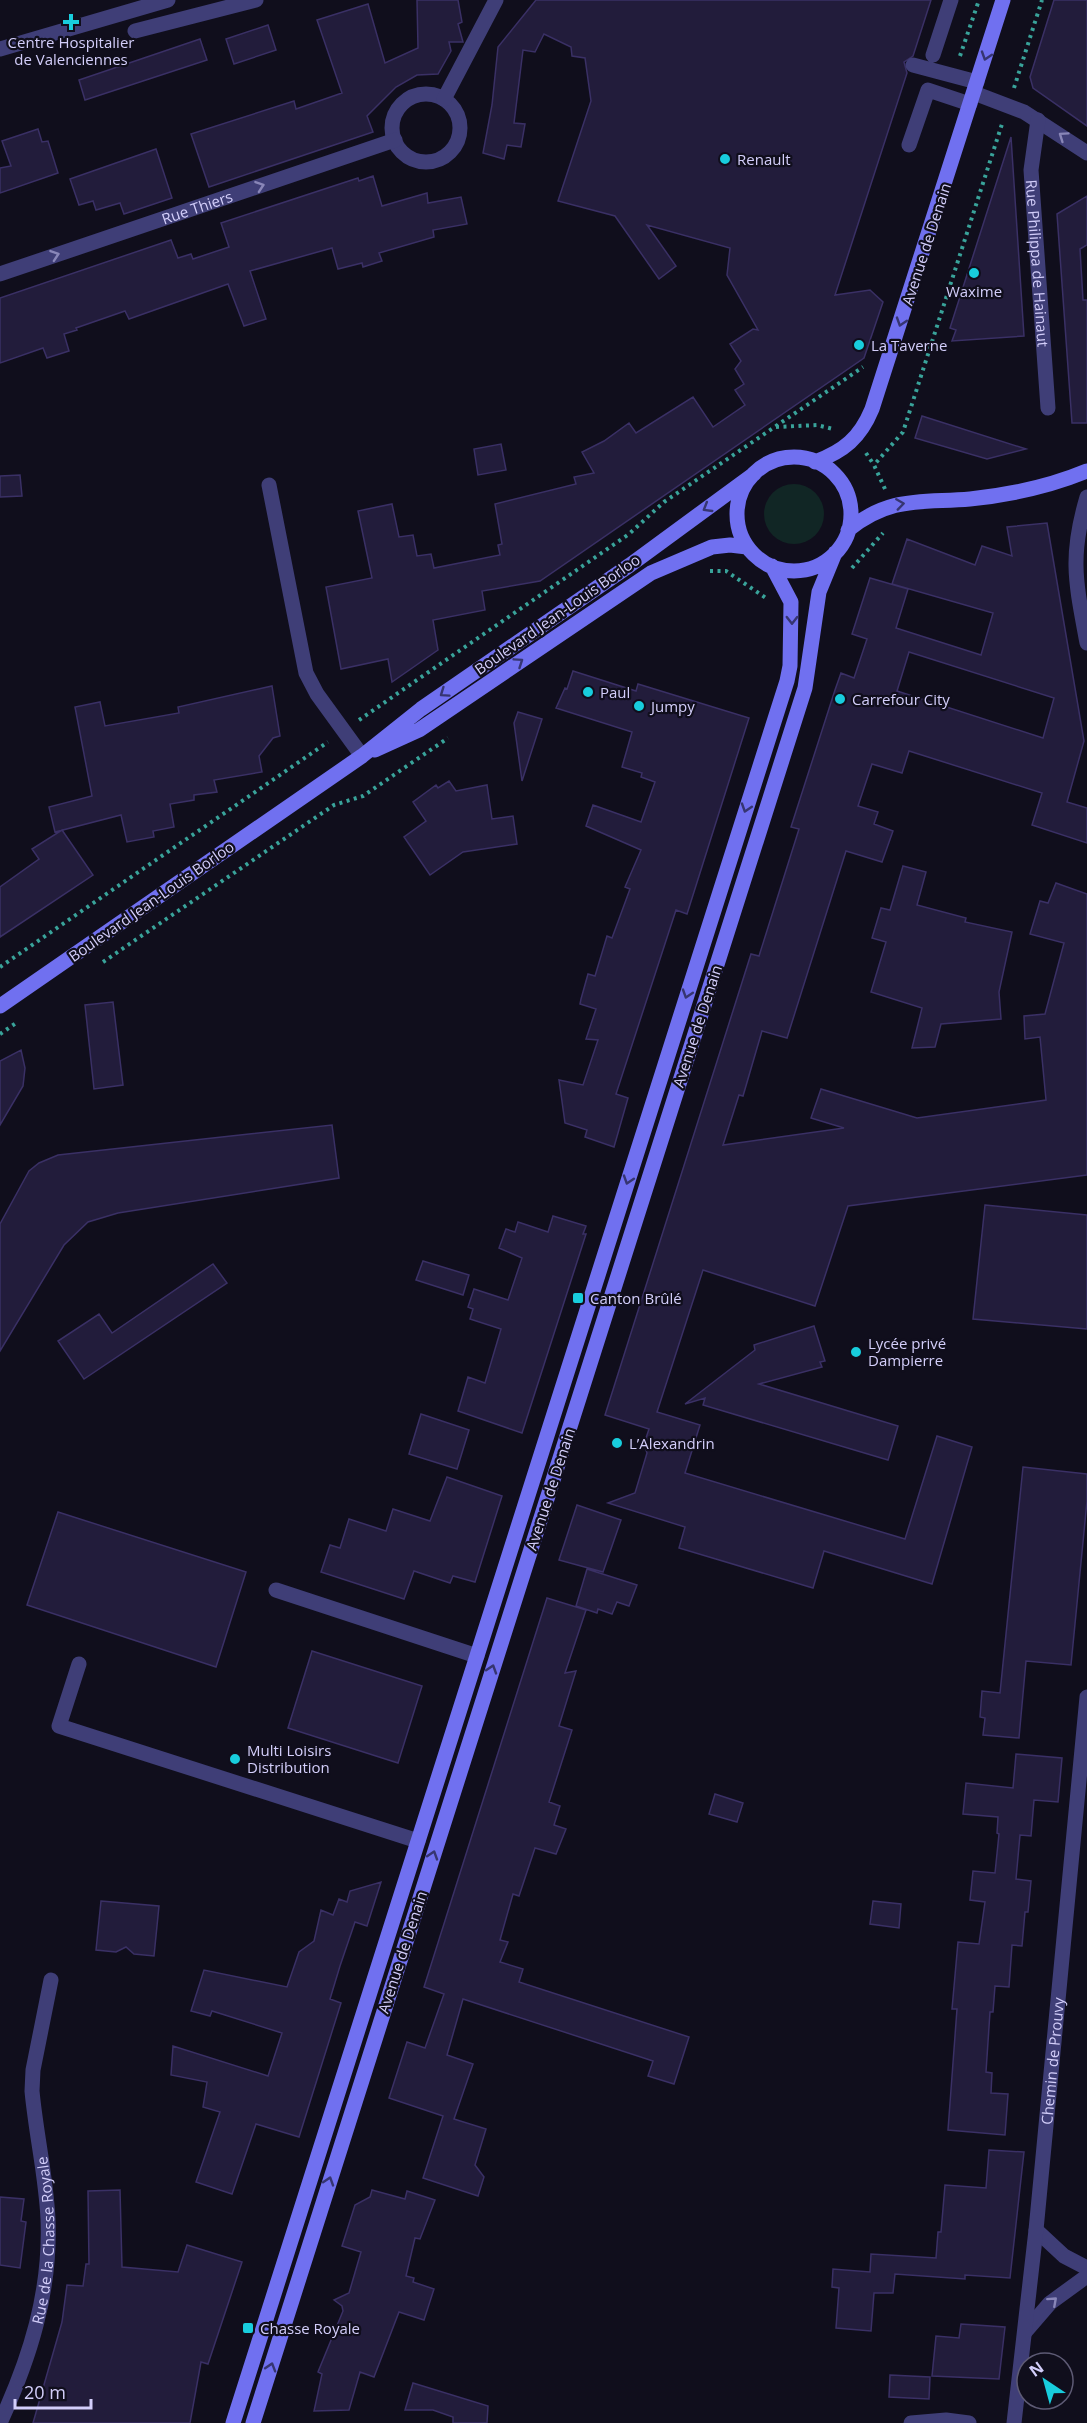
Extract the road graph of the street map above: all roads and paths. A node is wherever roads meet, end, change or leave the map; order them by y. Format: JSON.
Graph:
{"nodes":[{"id":1,"x":168,"y":0,"type":"edge"},
{"id":2,"x":256,"y":0,"type":"edge"},
{"id":3,"x":496,"y":0,"type":"edge"},
{"id":4,"x":951,"y":0,"type":"edge"},
{"id":5,"x":979,"y":0,"type":"edge"},
{"id":6,"x":1003,"y":0,"type":"edge"},
{"id":7,"x":1042,"y":0,"type":"edge"},
{"id":8,"x":135,"y":31,"type":"dead end"},
{"id":9,"x":0,"y":49,"type":"edge"},
{"id":10,"x":933,"y":55,"type":"dead end"},
{"id":11,"x":913,"y":65,"type":"dead end"},
{"id":12,"x":961,"y":77,"type":"junction"},
{"id":13,"x":974,"y":93,"type":"junction"},
{"id":14,"x":444,"y":99,"type":"junction"},
{"id":15,"x":1008,"y":105,"type":"junction"},
{"id":16,"x":1038,"y":120,"type":"junction"},
{"id":17,"x":395,"y":140,"type":"junction"},
{"id":18,"x":909,"y":144,"type":"dead end"},
{"id":19,"x":1087,"y":153,"type":"edge"},
{"id":20,"x":0,"y":274,"type":"edge"},
{"id":21,"x":870,"y":362,"type":"dead end"},
{"id":22,"x":1048,"y":408,"type":"dead end"},
{"id":23,"x":775,"y":427,"type":"junction"},
{"id":24,"x":839,"y":432,"type":"dead end"},
{"id":25,"x":864,"y":451,"type":"dead end"},
{"id":26,"x":815,"y":462,"type":"junction"},
{"id":27,"x":874,"y":465,"type":"junction"},
{"id":28,"x":1087,"y":471,"type":"edge"},
{"id":29,"x":754,"y":474,"type":"junction"},
{"id":30,"x":269,"y":485,"type":"dead end"},
{"id":31,"x":884,"y":486,"type":"dead end"},
{"id":32,"x":1087,"y":497,"type":"edge"},
{"id":33,"x":888,"y":529,"type":"dead end"},
{"id":34,"x":848,"y":530,"type":"junction"},
{"id":35,"x":1082,"y":537,"type":"edge"},
{"id":36,"x":747,"y":547,"type":"junction"},
{"id":37,"x":835,"y":553,"type":"junction"},
{"id":38,"x":772,"y":566,"type":"junction"},
{"id":39,"x":705,"y":571,"type":"dead end"},
{"id":40,"x":848,"y":572,"type":"dead end"},
{"id":41,"x":774,"y":602,"type":"dead end"},
{"id":42,"x":1087,"y":643,"type":"edge"},
{"id":43,"x":343,"y":731,"type":"junction"},
{"id":44,"x":458,"y":731,"type":"dead end"},
{"id":45,"x":362,"y":756,"type":"junction"},
{"id":46,"x":0,"y":967,"type":"edge"},
{"id":47,"x":93,"y":969,"type":"dead end"},
{"id":48,"x":0,"y":1006,"type":"edge"},
{"id":49,"x":18,"y":1021,"type":"dead end"},
{"id":50,"x":0,"y":1034,"type":"edge"},
{"id":51,"x":276,"y":1590,"type":"dead end"},
{"id":52,"x":477,"y":1656,"type":"junction"},
{"id":53,"x":79,"y":1664,"type":"dead end"},
{"id":54,"x":1087,"y":1697,"type":"edge"},
{"id":55,"x":1086,"y":1721,"type":"edge"},
{"id":56,"x":418,"y":1841,"type":"junction"},
{"id":57,"x":51,"y":1980,"type":"dead end"},
{"id":58,"x":1036,"y":2230,"type":"junction"},
{"id":59,"x":1087,"y":2268,"type":"edge"},
{"id":60,"x":1087,"y":2276,"type":"edge"},
{"id":61,"x":1025,"y":2332,"type":"junction"},
{"id":62,"x":0,"y":2423,"type":"edge"},
{"id":63,"x":233,"y":2423,"type":"edge"},
{"id":64,"x":253,"y":2423,"type":"edge"},
{"id":65,"x":911,"y":2423,"type":"edge"},
{"id":66,"x":969,"y":2423,"type":"edge"},
{"id":67,"x":1014,"y":2423,"type":"edge"}],
"edges":[{"from":1,"to":9,"type":"street"},
{"from":2,"to":8,"type":"street"},
{"from":3,"to":14,"type":"street"},
{"from":4,"to":10,"type":"street"},
{"from":5,"to":12,"type":"path"},
{"from":6,"to":13,"type":"main road","name":"Avenue de Denain","one_way":true},
{"from":7,"to":15,"type":"path"},
{"from":11,"to":12,"type":"street"},
{"from":12,"to":13,"type":"street"},
{"from":13,"to":15,"type":"street"},
{"from":13,"to":18,"type":"street"},
{"from":13,"to":26,"type":"main road","name":"Avenue de Denain","one_way":true},
{"from":14,"to":17,"type":"street"},
{"from":14,"to":17,"type":"street"},
{"from":15,"to":16,"type":"street"},
{"from":15,"to":27,"type":"path"},
{"from":19,"to":16,"type":"street","one_way":true},
{"from":16,"to":22,"type":"street","name":"Rue Philippa de Hainaut"},
{"from":20,"to":17,"type":"street","name":"Rue Thiers","one_way":true},
{"from":21,"to":23,"type":"path"},
{"from":23,"to":24,"type":"path"},
{"from":23,"to":43,"type":"path"},
{"from":25,"to":27,"type":"path"},
{"from":26,"to":29,"type":"main road"},
{"from":26,"to":34,"type":"main road"},
{"from":27,"to":31,"type":"path"},
{"from":34,"to":28,"type":"main road","one_way":true},
{"from":29,"to":36,"type":"main road"},
{"from":29,"to":45,"type":"main road","name":"Boulevard Jean-Louis Borloo","one_way":true},
{"from":30,"to":43,"type":"street"},
{"from":32,"to":35,"type":"street"},
{"from":33,"to":40,"type":"path"},
{"from":34,"to":37,"type":"main road"},
{"from":35,"to":42,"type":"street"},
{"from":36,"to":38,"type":"main road"},
{"from":45,"to":36,"type":"main road","name":"Boulevard Jean-Louis Borloo","one_way":true},
{"from":37,"to":38,"type":"main road"},
{"from":64,"to":37,"type":"main road","name":"Avenue de Denain","one_way":true},
{"from":38,"to":52,"type":"main road","name":"Avenue de Denain","one_way":true},
{"from":39,"to":41,"type":"path"},
{"from":43,"to":45,"type":"street"},
{"from":43,"to":46,"type":"path"},
{"from":44,"to":47,"type":"path"},
{"from":45,"to":48,"type":"main road","name":"Boulevard Jean-Louis Borloo"},
{"from":49,"to":50,"type":"path"},
{"from":51,"to":52,"type":"street"},
{"from":52,"to":56,"type":"main road","name":"Avenue de Denain"},
{"from":53,"to":56,"type":"street"},
{"from":54,"to":55,"type":"street","name":"Chemin de Prouvy"},
{"from":55,"to":58,"type":"street","name":"Chemin de Prouvy"},
{"from":56,"to":63,"type":"main road","name":"Avenue de Denain"},
{"from":57,"to":62,"type":"street","name":"Rue de la Chasse Royale"},
{"from":58,"to":59,"type":"street"},
{"from":58,"to":61,"type":"street","name":"Chemin de Prouvy"},
{"from":61,"to":60,"type":"street","one_way":true},
{"from":61,"to":67,"type":"street","name":"Chemin de Prouvy"},
{"from":65,"to":66,"type":"street"}]}
